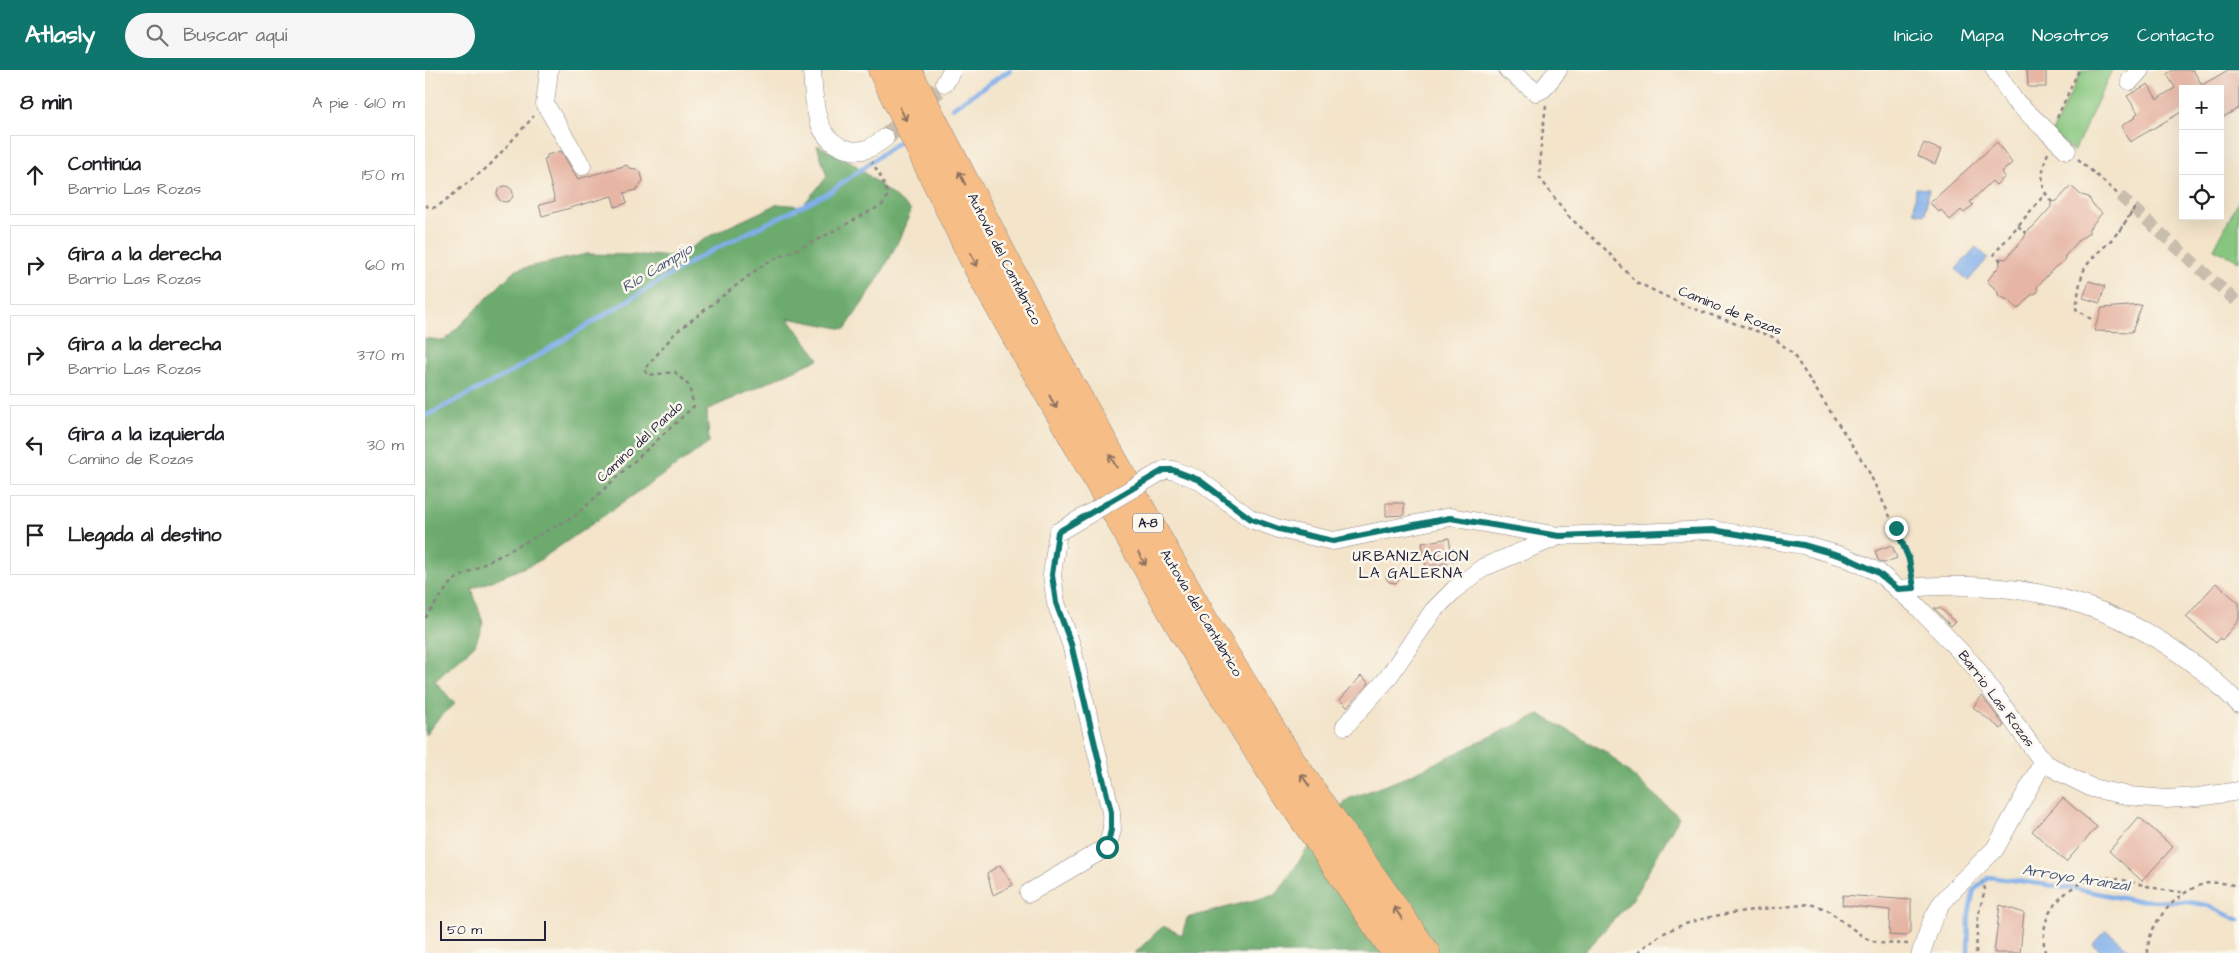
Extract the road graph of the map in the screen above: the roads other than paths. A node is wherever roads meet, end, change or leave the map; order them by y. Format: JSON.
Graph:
{"nodes":[{"id":1,"x":549,"y":70,"type":"edge"},
{"id":2,"x":812,"y":70,"type":"edge"},
{"id":3,"x":882,"y":70,"type":"edge"},
{"id":4,"x":907,"y":70,"type":"edge"},
{"id":5,"x":1508,"y":70,"type":"edge"},
{"id":6,"x":1558,"y":70,"type":"edge"},
{"id":7,"x":1995,"y":70,"type":"edge"},
{"id":8,"x":885,"y":138,"type":"tunnel mouth"},
{"id":9,"x":2058,"y":141,"type":"road end"},
{"id":10,"x":582,"y":166,"type":"dead end"},
{"id":11,"x":1559,"y":536,"type":"junction"},
{"id":12,"x":1906,"y":588,"type":"junction"},
{"id":13,"x":2239,"y":704,"type":"edge"},
{"id":14,"x":1345,"y":726,"type":"dead end"},
{"id":15,"x":2043,"y":762,"type":"junction"},
{"id":16,"x":2239,"y":791,"type":"edge"},
{"id":17,"x":1029,"y":893,"type":"dead end"},
{"id":18,"x":1923,"y":948,"type":"edge"},
{"id":19,"x":1395,"y":953,"type":"edge"},
{"id":20,"x":1426,"y":953,"type":"edge"}],
"edges":[{"from":1,"to":10,"type":"street"},
{"from":2,"to":8,"type":"street"},
{"from":3,"to":19,"type":"highway","name":"Autovía del Cantábrico","number":"A-8","one_way":true},
{"from":20,"to":4,"type":"highway","name":"Autovía del Cantábrico","number":"A-8","one_way":true},
{"from":5,"to":6,"type":"street"},
{"from":7,"to":9,"type":"street"},
{"from":11,"to":12,"type":"street","name":"Barrio Las Rozas"},
{"from":11,"to":14,"type":"street","name":"Barrio Las Rozas"},
{"from":11,"to":17,"type":"street","name":"Barrio Las Rozas","bridge":true},
{"from":12,"to":13,"type":"street"},
{"from":12,"to":15,"type":"street","name":"Barrio Las Rozas"},
{"from":15,"to":16,"type":"street"},
{"from":15,"to":18,"type":"street"}]}
